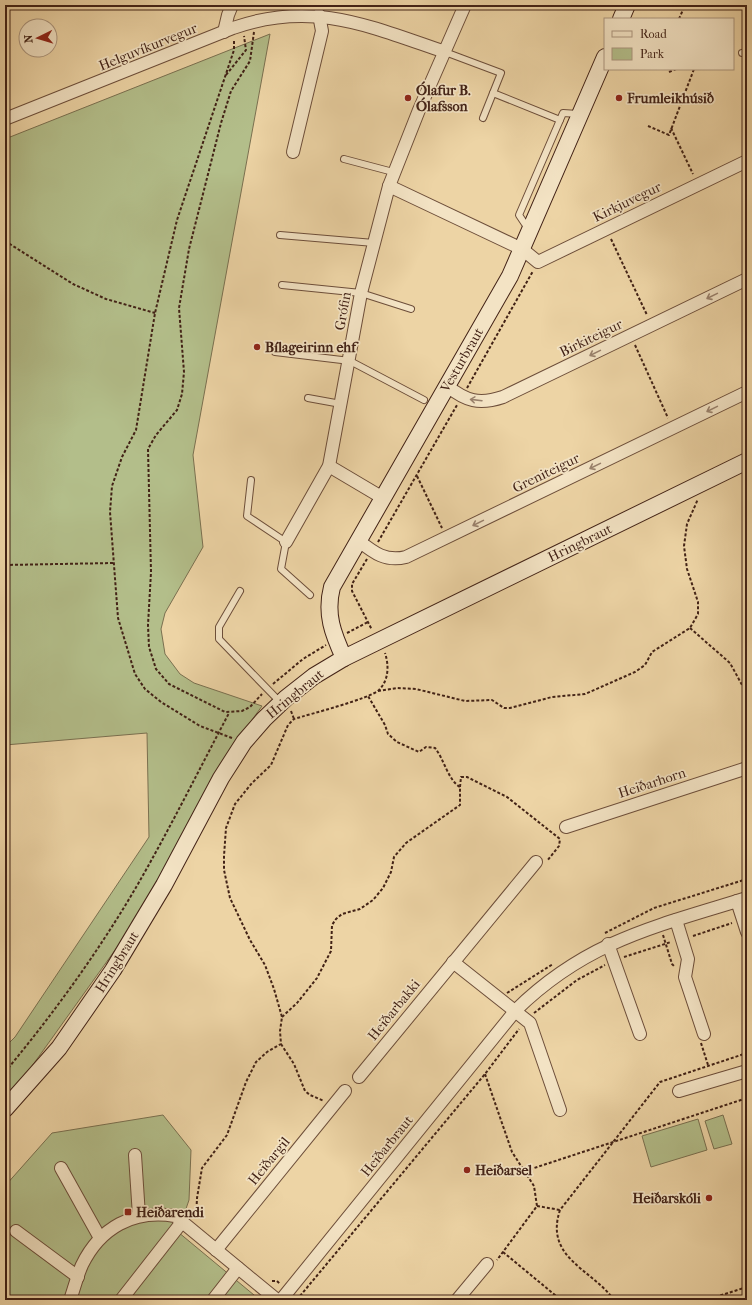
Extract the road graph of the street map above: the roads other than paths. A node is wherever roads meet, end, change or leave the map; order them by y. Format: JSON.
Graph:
{"nodes":[{"id":1,"x":231,"y":5,"type":"edge"},
{"id":2,"x":465,"y":5,"type":"edge"},
{"id":3,"x":627,"y":5,"type":"edge"},
{"id":4,"x":319,"y":15,"type":"junction"},
{"id":5,"x":621,"y":18,"type":"edge"},
{"id":6,"x":229,"y":30,"type":"junction"},
{"id":7,"x":445,"y":52,"type":"junction"},
{"id":8,"x":604,"y":59,"type":"edge"},
{"id":9,"x":493,"y":93,"type":"junction"},
{"id":10,"x":580,"y":114,"type":"junction"},
{"id":11,"x":483,"y":118,"type":"dead end"},
{"id":12,"x":5,"y":119,"type":"edge"},
{"id":13,"x":560,"y":120,"type":"junction"},
{"id":14,"x":293,"y":152,"type":"dead end"},
{"id":15,"x":344,"y":159,"type":"dead end"},
{"id":16,"x":747,"y":161,"type":"edge"},
{"id":17,"x":393,"y":172,"type":"junction"},
{"id":18,"x":389,"y":186,"type":"junction"},
{"id":19,"x":529,"y":231,"type":"junction"},
{"id":20,"x":280,"y":235,"type":"dead end"},
{"id":21,"x":374,"y":243,"type":"junction"},
{"id":22,"x":522,"y":249,"type":"junction"},
{"id":23,"x":747,"y":279,"type":"edge"},
{"id":24,"x":282,"y":285,"type":"dead end"},
{"id":25,"x":361,"y":293,"type":"junction"},
{"id":26,"x":411,"y":309,"type":"dead end"},
{"id":27,"x":275,"y":352,"type":"dead end"},
{"id":28,"x":350,"y":361,"type":"junction"},
{"id":29,"x":447,"y":386,"type":"junction"},
{"id":30,"x":747,"y":392,"type":"edge"},
{"id":31,"x":308,"y":398,"type":"dead end"},
{"id":32,"x":424,"y":400,"type":"dead end"},
{"id":33,"x":341,"y":404,"type":"junction"},
{"id":34,"x":747,"y":461,"type":"edge"},
{"id":35,"x":329,"y":466,"type":"junction"},
{"id":36,"x":250,"y":480,"type":"dead end"},
{"id":37,"x":383,"y":498,"type":"junction"},
{"id":38,"x":358,"y":541,"type":"junction"},
{"id":39,"x":286,"y":542,"type":"junction"},
{"id":40,"x":240,"y":591,"type":"dead end"},
{"id":41,"x":310,"y":595,"type":"dead end"},
{"id":42,"x":344,"y":658,"type":"junction"},
{"id":43,"x":281,"y":703,"type":"junction"},
{"id":44,"x":747,"y":768,"type":"edge"},
{"id":45,"x":566,"y":827,"type":"dead end"},
{"id":46,"x":536,"y":862,"type":"road end"},
{"id":47,"x":742,"y":900,"type":"edge"},
{"id":48,"x":676,"y":920,"type":"junction"},
{"id":49,"x":747,"y":932,"type":"edge"},
{"id":50,"x":608,"y":944,"type":"junction"},
{"id":51,"x":453,"y":962,"type":"junction"},
{"id":52,"x":516,"y":1010,"type":"junction"},
{"id":53,"x":640,"y":1034,"type":"dead end"},
{"id":54,"x":704,"y":1034,"type":"dead end"},
{"id":55,"x":747,"y":1071,"type":"edge"},
{"id":56,"x":359,"y":1077,"type":"dead end"},
{"id":57,"x":345,"y":1091,"type":"dead end"},
{"id":58,"x":679,"y":1091,"type":"dead end"},
{"id":59,"x":5,"y":1109,"type":"edge"},
{"id":60,"x":560,"y":1110,"type":"dead end"},
{"id":61,"x":135,"y":1155,"type":"dead end"},
{"id":62,"x":60,"y":1168,"type":"dead end"},
{"id":63,"x":139,"y":1216,"type":"junction"},
{"id":64,"x":182,"y":1222,"type":"junction"},
{"id":65,"x":16,"y":1231,"type":"dead end"},
{"id":66,"x":100,"y":1238,"type":"junction"},
{"id":67,"x":216,"y":1250,"type":"junction"},
{"id":68,"x":487,"y":1264,"type":"road end"},
{"id":69,"x":238,"y":1268,"type":"junction"},
{"id":70,"x":78,"y":1277,"type":"junction"},
{"id":71,"x":70,"y":1300,"type":"edge"},
{"id":72,"x":121,"y":1300,"type":"edge"},
{"id":73,"x":213,"y":1300,"type":"edge"},
{"id":74,"x":277,"y":1300,"type":"edge"},
{"id":75,"x":281,"y":1300,"type":"edge"},
{"id":76,"x":457,"y":1300,"type":"edge"}],
"edges":[{"from":1,"to":6,"type":"street"},
{"from":2,"to":7,"type":"street","name":"Grófin"},
{"from":3,"to":5,"type":"main road"},
{"from":4,"to":6,"type":"street","name":"Helguvíkurvegur"},
{"from":4,"to":7,"type":"street","name":"Helguvíkurvegur"},
{"from":4,"to":14,"type":"street"},
{"from":6,"to":12,"type":"street","name":"Helguvíkurvegur"},
{"from":7,"to":9,"type":"lane"},
{"from":7,"to":17,"type":"street","name":"Grófin"},
{"from":8,"to":10,"type":"main road","name":"Vesturbraut"},
{"from":9,"to":11,"type":"lane"},
{"from":9,"to":13,"type":"lane"},
{"from":10,"to":13,"type":"lane"},
{"from":10,"to":19,"type":"main road","name":"Vesturbraut"},
{"from":13,"to":19,"type":"lane"},
{"from":15,"to":17,"type":"lane"},
{"from":16,"to":22,"type":"street","name":"Kirkjuvegur"},
{"from":17,"to":18,"type":"street","name":"Grófin"},
{"from":18,"to":21,"type":"street","name":"Grófin"},
{"from":18,"to":22,"type":"street"},
{"from":19,"to":22,"type":"main road","name":"Vesturbraut"},
{"from":20,"to":21,"type":"lane"},
{"from":21,"to":25,"type":"street","name":"Grófin"},
{"from":22,"to":29,"type":"main road","name":"Vesturbraut"},
{"from":23,"to":29,"type":"street","name":"Birkiteigur","one_way":true},
{"from":24,"to":25,"type":"lane"},
{"from":25,"to":26,"type":"lane"},
{"from":25,"to":28,"type":"street","name":"Grófin"},
{"from":27,"to":28,"type":"lane"},
{"from":28,"to":32,"type":"lane"},
{"from":28,"to":33,"type":"street","name":"Grófin"},
{"from":29,"to":37,"type":"main road","name":"Vesturbraut"},
{"from":30,"to":38,"type":"street","name":"Greniteigur","one_way":true},
{"from":31,"to":33,"type":"lane"},
{"from":33,"to":35,"type":"street","name":"Grófin"},
{"from":34,"to":42,"type":"main road","name":"Hringbraut"},
{"from":35,"to":37,"type":"street"},
{"from":35,"to":39,"type":"street","name":"Grófin"},
{"from":36,"to":39,"type":"lane"},
{"from":37,"to":38,"type":"main road","name":"Vesturbraut"},
{"from":38,"to":42,"type":"main road","name":"Vesturbraut"},
{"from":39,"to":41,"type":"lane","name":"Grófin"},
{"from":40,"to":43,"type":"lane"},
{"from":42,"to":43,"type":"main road","name":"Hringbraut"},
{"from":43,"to":59,"type":"main road","name":"Hringbraut"},
{"from":44,"to":45,"type":"street","name":"Heiðarhorn"},
{"from":46,"to":51,"type":"street","name":"Heiðarbakki"},
{"from":47,"to":48,"type":"street","name":"Heiðarbraut"},
{"from":47,"to":49,"type":"street","name":"Heiðarbraut"},
{"from":48,"to":50,"type":"street","name":"Heiðarbraut"},
{"from":48,"to":54,"type":"street"},
{"from":50,"to":52,"type":"street","name":"Heiðarbraut"},
{"from":50,"to":53,"type":"street"},
{"from":51,"to":52,"type":"street"},
{"from":51,"to":56,"type":"street","name":"Heiðarbakki"},
{"from":52,"to":60,"type":"street"},
{"from":52,"to":75,"type":"street","name":"Heiðarbraut"},
{"from":55,"to":58,"type":"street"},
{"from":57,"to":67,"type":"street","name":"Heiðargil"},
{"from":61,"to":63,"type":"street"},
{"from":62,"to":66,"type":"street"},
{"from":63,"to":64,"type":"street"},
{"from":63,"to":66,"type":"street"},
{"from":64,"to":67,"type":"street"},
{"from":64,"to":72,"type":"street"},
{"from":65,"to":70,"type":"street"},
{"from":66,"to":70,"type":"street"},
{"from":67,"to":69,"type":"street"},
{"from":68,"to":76,"type":"street"},
{"from":69,"to":73,"type":"street"},
{"from":69,"to":74,"type":"street"},
{"from":70,"to":71,"type":"street"}]}
